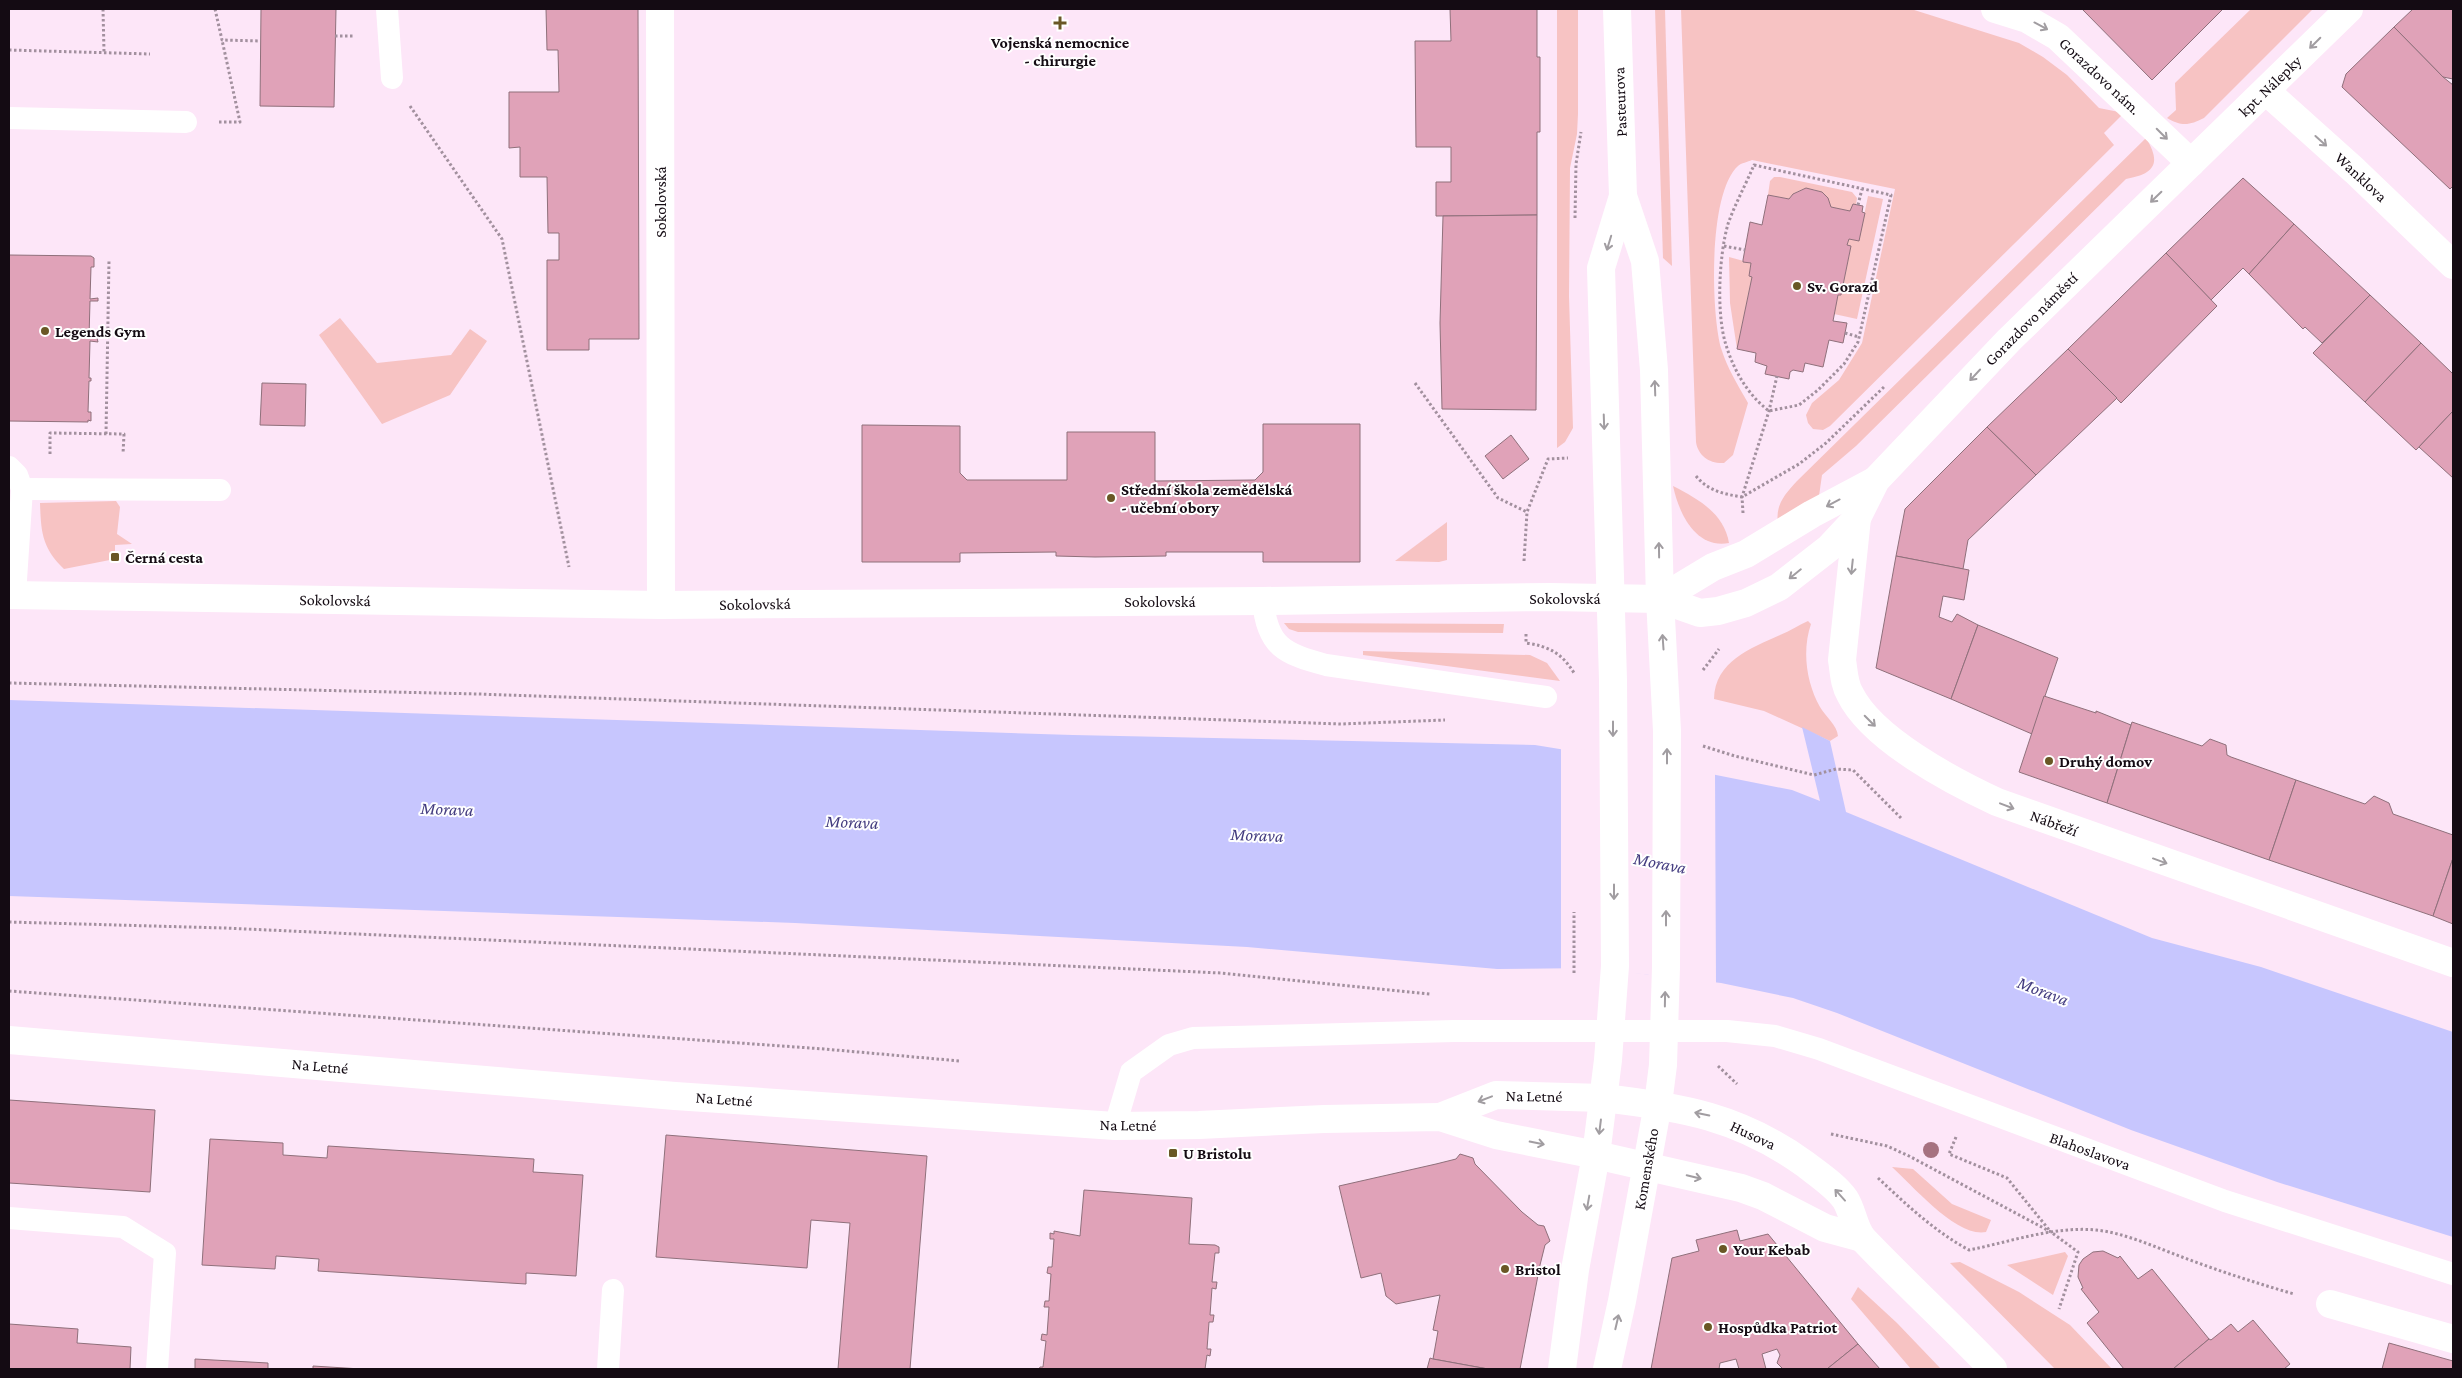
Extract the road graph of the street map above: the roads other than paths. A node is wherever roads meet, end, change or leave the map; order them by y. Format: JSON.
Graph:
{"nodes":[{"id":1,"x":387,"y":9,"type":"edge"},
{"id":2,"x":660,"y":9,"type":"edge"},
{"id":3,"x":1617,"y":9,"type":"edge"},
{"id":4,"x":1995,"y":9,"type":"edge"},
{"id":5,"x":2349,"y":9,"type":"edge"},
{"id":6,"x":392,"y":78,"type":"road end"},
{"id":7,"x":2266,"y":91,"type":"junction"},
{"id":8,"x":9,"y":118,"type":"edge"},
{"id":9,"x":186,"y":122,"type":"dead end"},
{"id":10,"x":2191,"y":162,"type":"junction"},
{"id":11,"x":1623,"y":196,"type":"junction"},
{"id":12,"x":2453,"y":265,"type":"edge"},
{"id":13,"x":9,"y":468,"type":"edge"},
{"id":14,"x":1876,"y":480,"type":"junction"},
{"id":15,"x":22,"y":489,"type":"junction"},
{"id":16,"x":220,"y":490,"type":"dead end"},
{"id":17,"x":1857,"y":518,"type":"junction"},
{"id":18,"x":12,"y":595,"type":"edge"},
{"id":19,"x":1611,"y":598,"type":"junction"},
{"id":20,"x":1660,"y":599,"type":"junction"},
{"id":21,"x":1263,"y":601,"type":"junction"},
{"id":22,"x":661,"y":605,"type":"junction"},
{"id":23,"x":1546,"y":696,"type":"dead end"},
{"id":24,"x":2453,"y":964,"type":"edge"},
{"id":25,"x":9,"y":1040,"type":"edge"},
{"id":26,"x":1603,"y":1098,"type":"junction"},
{"id":27,"x":1658,"y":1104,"type":"junction"},
{"id":28,"x":1440,"y":1117,"type":"junction"},
{"id":29,"x":1115,"y":1126,"type":"junction"},
{"id":30,"x":1596,"y":1156,"type":"junction"},
{"id":31,"x":1647,"y":1167,"type":"junction"},
{"id":32,"x":9,"y":1218,"type":"edge"},
{"id":33,"x":1862,"y":1238,"type":"junction"},
{"id":34,"x":2453,"y":1274,"type":"edge"},
{"id":35,"x":613,"y":1290,"type":"dead end"},
{"id":36,"x":2330,"y":1304,"type":"road end"},
{"id":37,"x":2453,"y":1339,"type":"edge"},
{"id":38,"x":157,"y":1369,"type":"edge"},
{"id":39,"x":608,"y":1369,"type":"edge"},
{"id":40,"x":1562,"y":1369,"type":"edge"},
{"id":41,"x":1607,"y":1369,"type":"edge"},
{"id":42,"x":1992,"y":1369,"type":"edge"}],
"edges":[{"from":1,"to":6,"type":"lane"},
{"from":2,"to":22,"type":"street","name":"Sokolovská"},
{"from":3,"to":11,"type":"street","name":"Pasteurova"},
{"from":4,"to":10,"type":"street","name":"Gorazdovo nám.","one_way":true},
{"from":5,"to":7,"type":"street","name":"kpt. Nálepky","one_way":true},
{"from":7,"to":10,"type":"street","name":"kpt. Nálepky"},
{"from":7,"to":12,"type":"street","name":"Wanklova","one_way":true},
{"from":8,"to":9,"type":"lane"},
{"from":10,"to":14,"type":"street","name":"Gorazdovo náměstí","one_way":true},
{"from":11,"to":19,"type":"street","one_way":true},
{"from":20,"to":11,"type":"street","name":"Komenského","one_way":true},
{"from":13,"to":15,"type":"lane"},
{"from":14,"to":17,"type":"street"},
{"from":14,"to":20,"type":"street","one_way":true},
{"from":15,"to":16,"type":"lane"},
{"from":15,"to":18,"type":"lane"},
{"from":17,"to":20,"type":"street","one_way":true},
{"from":17,"to":24,"type":"street","name":"Nábřeží","one_way":true},
{"from":18,"to":22,"type":"street","name":"Sokolovská"},
{"from":19,"to":20,"type":"street","name":"Sokolovská"},
{"from":19,"to":21,"type":"street","name":"Sokolovská"},
{"from":19,"to":26,"type":"street","one_way":true},
{"from":27,"to":20,"type":"street","name":"Komenského","one_way":true},
{"from":21,"to":22,"type":"street","name":"Sokolovská"},
{"from":21,"to":23,"type":"lane"},
{"from":25,"to":29,"type":"street","name":"Na Letné"},
{"from":26,"to":27,"type":"street","name":"Husova"},
{"from":26,"to":28,"type":"street","name":"Na Letné","one_way":true},
{"from":26,"to":30,"type":"street","one_way":true},
{"from":27,"to":31,"type":"street","name":"Komenského"},
{"from":33,"to":27,"type":"street","name":"Husova","one_way":true},
{"from":28,"to":29,"type":"street","name":"Na Letné"},
{"from":28,"to":30,"type":"street","name":"Na Letné","one_way":true},
{"from":29,"to":34,"type":"lane","name":"Blahoslavova"},
{"from":30,"to":31,"type":"street","name":"Husova"},
{"from":30,"to":40,"type":"street","one_way":true},
{"from":31,"to":33,"type":"street","name":"Husova","one_way":true},
{"from":41,"to":31,"type":"street","name":"Komenského","one_way":true},
{"from":32,"to":38,"type":"lane"},
{"from":33,"to":42,"type":"street","name":"Husova"},
{"from":35,"to":39,"type":"lane"},
{"from":36,"to":37,"type":"street"}]}
